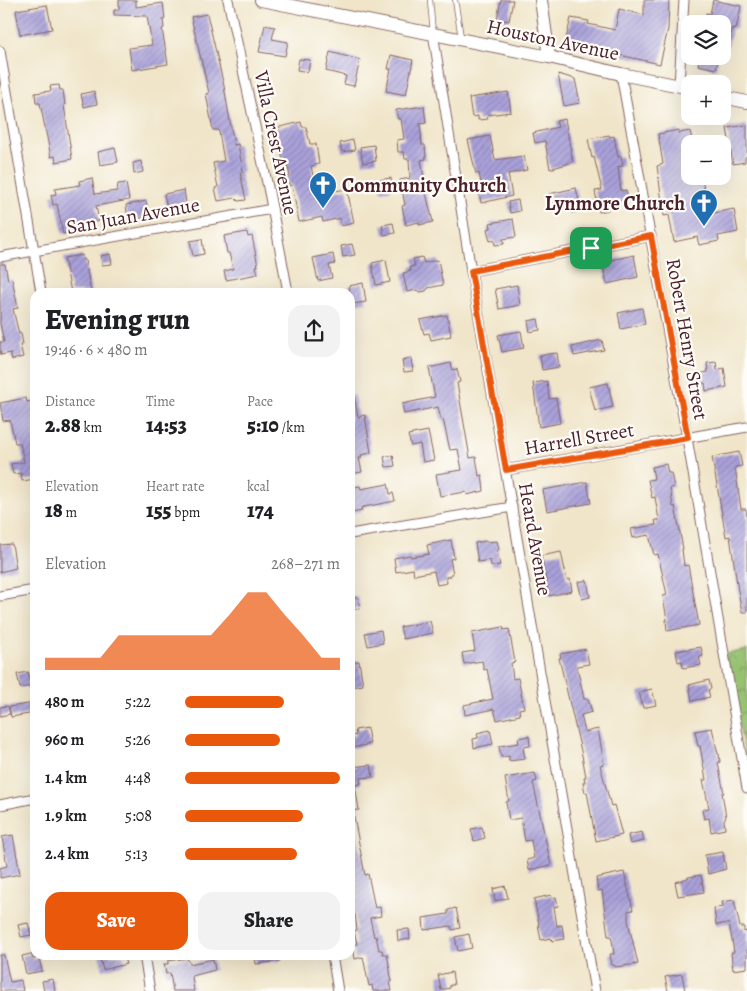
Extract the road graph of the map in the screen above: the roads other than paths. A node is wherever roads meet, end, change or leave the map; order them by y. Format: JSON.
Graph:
{"nodes":[{"id":1,"x":228,"y":0,"type":"edge"},
{"id":2,"x":261,"y":0,"type":"edge"},
{"id":3,"x":430,"y":0,"type":"edge"},
{"id":4,"x":455,"y":0,"type":"edge"},
{"id":5,"x":541,"y":0,"type":"edge"},
{"id":6,"x":684,"y":0,"type":"edge"},
{"id":7,"x":433,"y":33,"type":"junction"},
{"id":8,"x":461,"y":39,"type":"junction"},
{"id":9,"x":0,"y":51,"type":"edge"},
{"id":10,"x":549,"y":57,"type":"junction"},
{"id":11,"x":620,"y":74,"type":"junction"},
{"id":12,"x":685,"y":75,"type":"edge"},
{"id":13,"x":681,"y":85,"type":"edge"},
{"id":14,"x":731,"y":99,"type":"edge"},
{"id":15,"x":747,"y":102,"type":"edge"},
{"id":16,"x":272,"y":209,"type":"junction"},
{"id":17,"x":651,"y":236,"type":"junction"},
{"id":18,"x":33,"y":252,"type":"junction"},
{"id":19,"x":0,"y":258,"type":"edge"},
{"id":20,"x":471,"y":271,"type":"junction"},
{"id":21,"x":40,"y":288,"type":"edge"},
{"id":22,"x":287,"y":288,"type":"edge"},
{"id":23,"x":747,"y":427,"type":"edge"},
{"id":24,"x":688,"y":438,"type":"junction"},
{"id":25,"x":506,"y":470,"type":"junction"},
{"id":26,"x":512,"y":507,"type":"junction"},
{"id":27,"x":355,"y":533,"type":"edge"},
{"id":28,"x":30,"y":591,"type":"edge"},
{"id":29,"x":0,"y":596,"type":"edge"},
{"id":30,"x":747,"y":788,"type":"edge"},
{"id":31,"x":30,"y":799,"type":"edge"},
{"id":32,"x":0,"y":805,"type":"edge"},
{"id":33,"x":145,"y":960,"type":"edge"},
{"id":34,"x":333,"y":960,"type":"edge"},
{"id":35,"x":150,"y":991,"type":"edge"},
{"id":36,"x":338,"y":991,"type":"edge"},
{"id":37,"x":595,"y":991,"type":"edge"}],
"edges":[{"from":1,"to":16,"type":"street","name":"Villa Crest Avenue"},
{"from":2,"to":7,"type":"street","name":"Houston Avenue"},
{"from":3,"to":7,"type":"lane"},
{"from":4,"to":8,"type":"lane"},
{"from":5,"to":10,"type":"street"},
{"from":6,"to":12,"type":"street"},
{"from":7,"to":8,"type":"street","name":"Houston Avenue"},
{"from":7,"to":20,"type":"street","name":"Heard Avenue"},
{"from":8,"to":10,"type":"street","name":"Houston Avenue"},
{"from":9,"to":18,"type":"street"},
{"from":10,"to":11,"type":"street","name":"Houston Avenue"},
{"from":11,"to":13,"type":"street","name":"Houston Avenue"},
{"from":11,"to":17,"type":"street","name":"Robert Henry Street"},
{"from":14,"to":15,"type":"street"},
{"from":16,"to":18,"type":"street","name":"San Juan Avenue"},
{"from":16,"to":22,"type":"street","name":"Villa Crest Avenue"},
{"from":17,"to":20,"type":"street"},
{"from":17,"to":24,"type":"street","name":"Robert Henry Street"},
{"from":18,"to":19,"type":"street","name":"San Juan Avenue"},
{"from":18,"to":21,"type":"street"},
{"from":20,"to":25,"type":"street","name":"Heard Avenue"},
{"from":23,"to":24,"type":"street","name":"Harrell Street"},
{"from":24,"to":25,"type":"street","name":"Harrell Street"},
{"from":24,"to":30,"type":"street","name":"Robert Henry Street"},
{"from":25,"to":26,"type":"street","name":"Heard Avenue"},
{"from":26,"to":27,"type":"street"},
{"from":26,"to":37,"type":"street","name":"Heard Avenue"},
{"from":28,"to":29,"type":"street"},
{"from":31,"to":32,"type":"street"},
{"from":33,"to":35,"type":"street"},
{"from":34,"to":36,"type":"street"}]}
